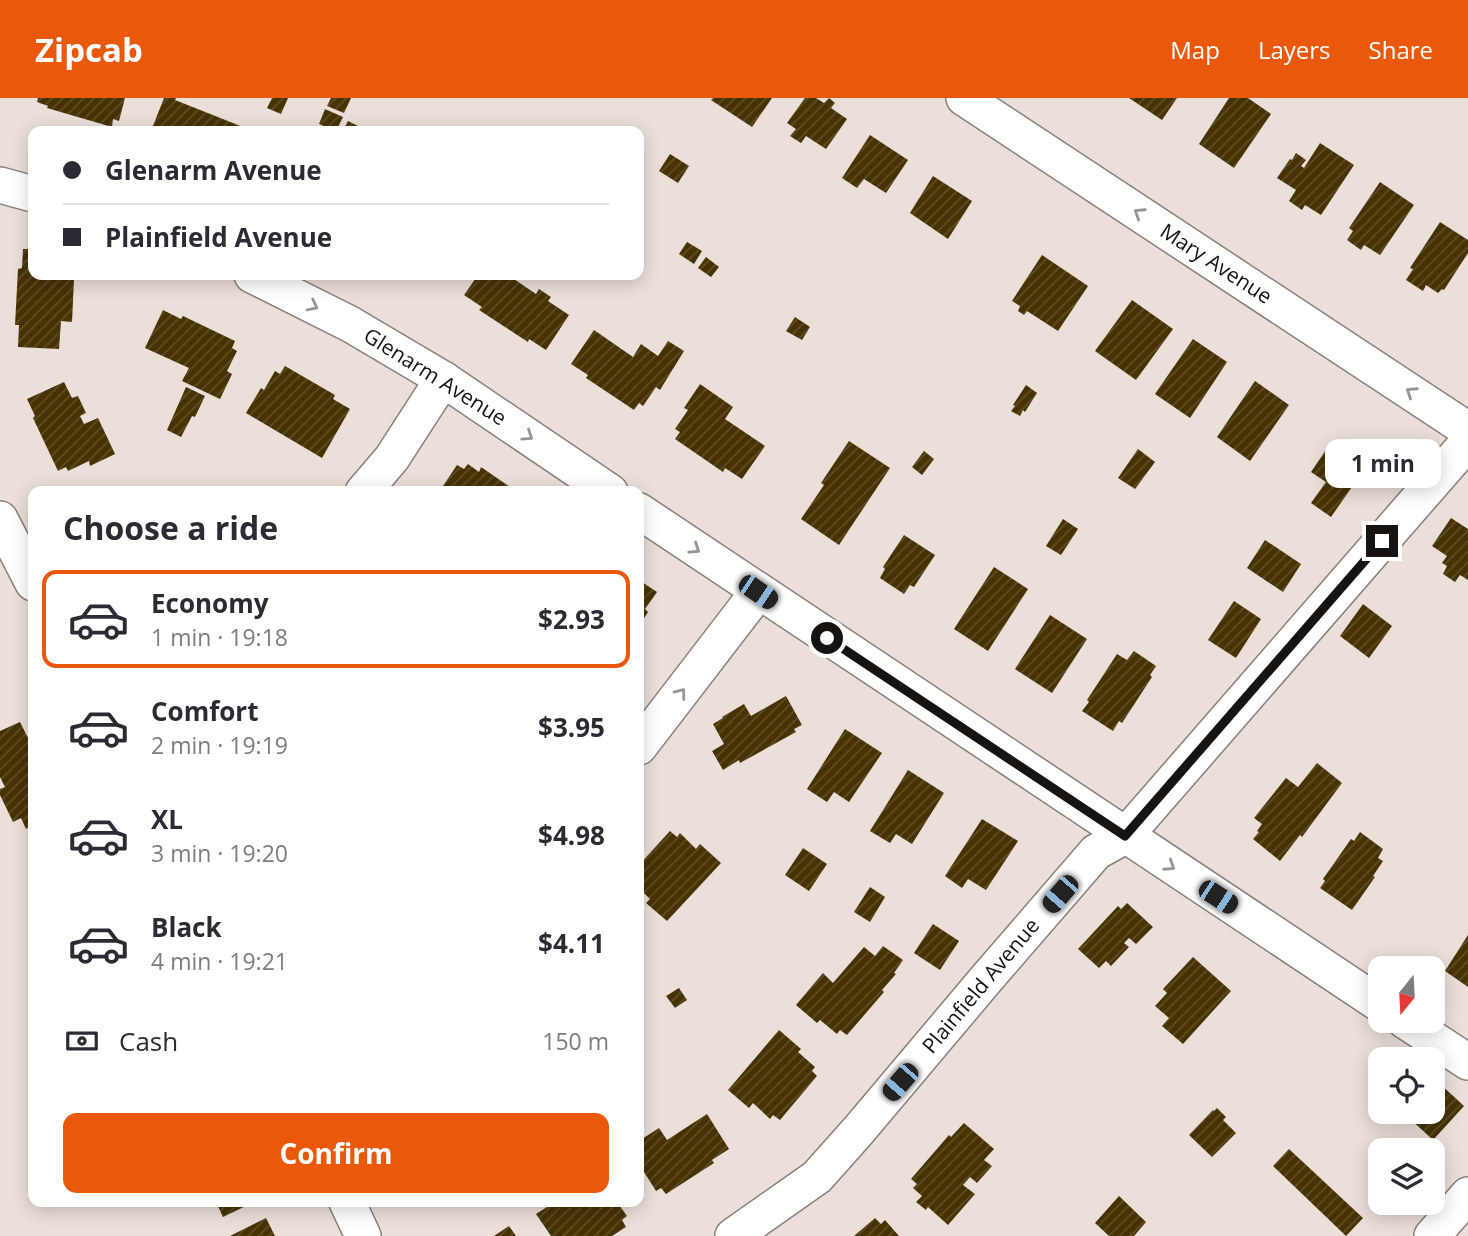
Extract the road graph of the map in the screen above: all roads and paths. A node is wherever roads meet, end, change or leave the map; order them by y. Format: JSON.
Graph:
{"nodes":[{"id":1,"x":964,"y":98,"type":"edge"},
{"id":2,"x":0,"y":185,"type":"edge"},
{"id":3,"x":28,"y":193,"type":"edge"},
{"id":4,"x":262,"y":280,"type":"edge"},
{"id":5,"x":443,"y":379,"type":"junction"},
{"id":6,"x":1468,"y":430,"type":"edge"},
{"id":7,"x":1468,"y":442,"type":"edge"},
{"id":8,"x":368,"y":486,"type":"edge"},
{"id":9,"x":601,"y":486,"type":"edge"},
{"id":10,"x":644,"y":514,"type":"edge"},
{"id":11,"x":0,"y":519,"type":"edge"},
{"id":12,"x":28,"y":573,"type":"edge"},
{"id":13,"x":758,"y":592,"type":"junction"},
{"id":14,"x":644,"y":740,"type":"edge"},
{"id":15,"x":1125,"y":836,"type":"junction"},
{"id":16,"x":1368,"y":996,"type":"edge"},
{"id":17,"x":1424,"y":1033,"type":"edge"},
{"id":18,"x":1468,"y":1062,"type":"edge"},
{"id":19,"x":1468,"y":1195,"type":"edge"},
{"id":20,"x":348,"y":1207,"type":"edge"},
{"id":21,"x":363,"y":1236,"type":"edge"},
{"id":22,"x":733,"y":1236,"type":"edge"},
{"id":23,"x":1432,"y":1236,"type":"edge"}],
"edges":[{"from":6,"to":1,"type":"street","name":"Mary Avenue","one_way":true},
{"from":2,"to":3,"type":"street"},
{"from":4,"to":5,"type":"street","name":"Glenarm Avenue","one_way":true},
{"from":5,"to":8,"type":"street"},
{"from":5,"to":9,"type":"street","name":"Glenarm Avenue","one_way":true},
{"from":7,"to":15,"type":"street","name":"Plainfield Avenue"},
{"from":10,"to":13,"type":"street","one_way":true},
{"from":11,"to":12,"type":"street"},
{"from":14,"to":13,"type":"street","one_way":true},
{"from":13,"to":15,"type":"street"},
{"from":15,"to":16,"type":"street","one_way":true},
{"from":15,"to":22,"type":"street","name":"Plainfield Avenue"},
{"from":17,"to":18,"type":"street"},
{"from":19,"to":23,"type":"street"},
{"from":20,"to":21,"type":"street"}]}
